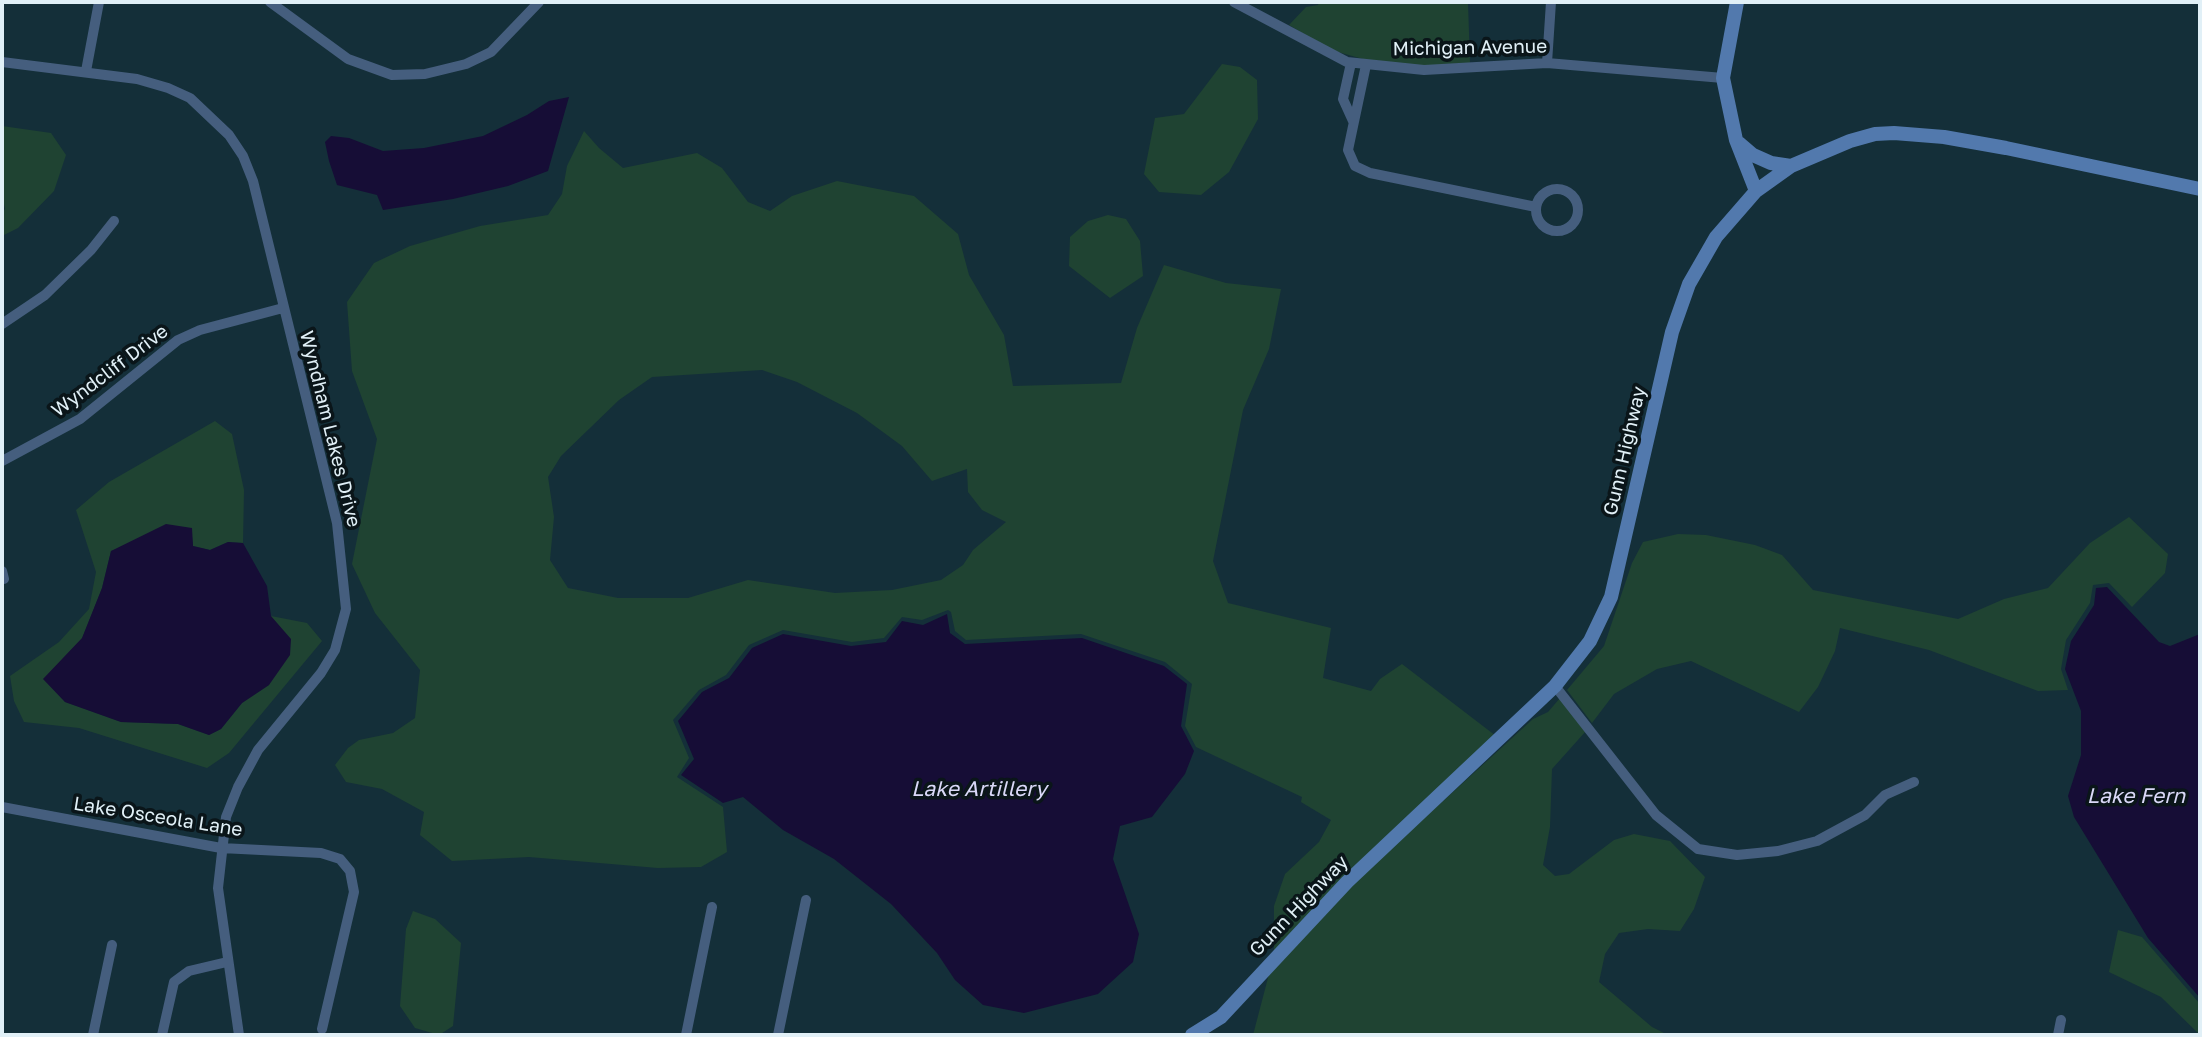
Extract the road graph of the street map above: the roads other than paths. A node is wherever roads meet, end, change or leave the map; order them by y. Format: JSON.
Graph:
{"nodes":[{"id":1,"x":99,"y":2,"type":"edge"},
{"id":2,"x":270,"y":2,"type":"edge"},
{"id":3,"x":539,"y":2,"type":"edge"},
{"id":4,"x":1234,"y":2,"type":"edge"},
{"id":5,"x":1551,"y":2,"type":"edge"},
{"id":6,"x":1737,"y":2,"type":"edge"},
{"id":7,"x":2,"y":62,"type":"edge"},
{"id":8,"x":1351,"y":63,"type":"junction"},
{"id":9,"x":1547,"y":64,"type":"junction"},
{"id":10,"x":1366,"y":65,"type":"junction"},
{"id":11,"x":86,"y":71,"type":"junction"},
{"id":12,"x":1723,"y":78,"type":"junction"},
{"id":13,"x":1353,"y":121,"type":"junction"},
{"id":14,"x":1736,"y":140,"type":"junction"},
{"id":15,"x":1791,"y":166,"type":"junction"},
{"id":16,"x":2200,"y":189,"type":"edge"},
{"id":17,"x":1756,"y":191,"type":"junction"},
{"id":18,"x":1536,"y":207,"type":"junction"},
{"id":19,"x":114,"y":221,"type":"dead end"},
{"id":20,"x":283,"y":308,"type":"junction"},
{"id":21,"x":2,"y":324,"type":"edge"},
{"id":22,"x":2,"y":461,"type":"edge"},
{"id":23,"x":1555,"y":686,"type":"junction"},
{"id":24,"x":1914,"y":782,"type":"dead end"},
{"id":25,"x":2,"y":807,"type":"edge"},
{"id":26,"x":221,"y":848,"type":"junction"},
{"id":27,"x":806,"y":900,"type":"dead end"},
{"id":28,"x":712,"y":907,"type":"dead end"},
{"id":29,"x":112,"y":945,"type":"dead end"},
{"id":30,"x":227,"y":962,"type":"junction"},
{"id":31,"x":2061,"y":1020,"type":"dead end"},
{"id":32,"x":322,"y":1029,"type":"dead end"},
{"id":33,"x":93,"y":1035,"type":"edge"},
{"id":34,"x":162,"y":1035,"type":"edge"},
{"id":35,"x":239,"y":1035,"type":"edge"},
{"id":36,"x":686,"y":1035,"type":"edge"},
{"id":37,"x":778,"y":1035,"type":"edge"},
{"id":38,"x":1192,"y":1035,"type":"edge"},
{"id":39,"x":2058,"y":1035,"type":"edge"}],
"edges":[{"from":1,"to":11,"type":"street"},
{"from":2,"to":3,"type":"street"},
{"from":4,"to":8,"type":"street","name":"Michigan Avenue"},
{"from":5,"to":9,"type":"street"},
{"from":6,"to":12,"type":"main road"},
{"from":7,"to":11,"type":"street","name":"Wyndham Lakes Drive"},
{"from":8,"to":10,"type":"street","name":"Michigan Avenue"},
{"from":8,"to":13,"type":"street"},
{"from":9,"to":10,"type":"street","name":"Michigan Avenue"},
{"from":9,"to":12,"type":"street","name":"Michigan Avenue"},
{"from":10,"to":13,"type":"street"},
{"from":11,"to":20,"type":"street","name":"Wyndham Lakes Drive"},
{"from":12,"to":14,"type":"main road"},
{"from":13,"to":18,"type":"street"},
{"from":14,"to":15,"type":"main road"},
{"from":14,"to":17,"type":"main road"},
{"from":15,"to":16,"type":"main road","name":"Gunn Highway"},
{"from":15,"to":17,"type":"main road","name":"Gunn Highway"},
{"from":17,"to":23,"type":"main road","name":"Gunn Highway"},
{"from":18,"to":18,"type":"street"},
{"from":19,"to":21,"type":"street"},
{"from":20,"to":22,"type":"street","name":"Wyndcliff Drive"},
{"from":20,"to":26,"type":"street","name":"Wyndham Lakes Drive"},
{"from":23,"to":24,"type":"street"},
{"from":23,"to":38,"type":"main road","name":"Gunn Highway"},
{"from":25,"to":26,"type":"street","name":"Lake Osceola Lane"},
{"from":26,"to":30,"type":"street","name":"Wyndham Lakes Drive"},
{"from":26,"to":32,"type":"street","name":"Lake Osceola Lane"},
{"from":27,"to":37,"type":"street"},
{"from":28,"to":36,"type":"street"},
{"from":29,"to":33,"type":"street"},
{"from":30,"to":34,"type":"street"},
{"from":30,"to":35,"type":"street","name":"Wyndham Lakes Drive"},
{"from":31,"to":39,"type":"street"}]}
